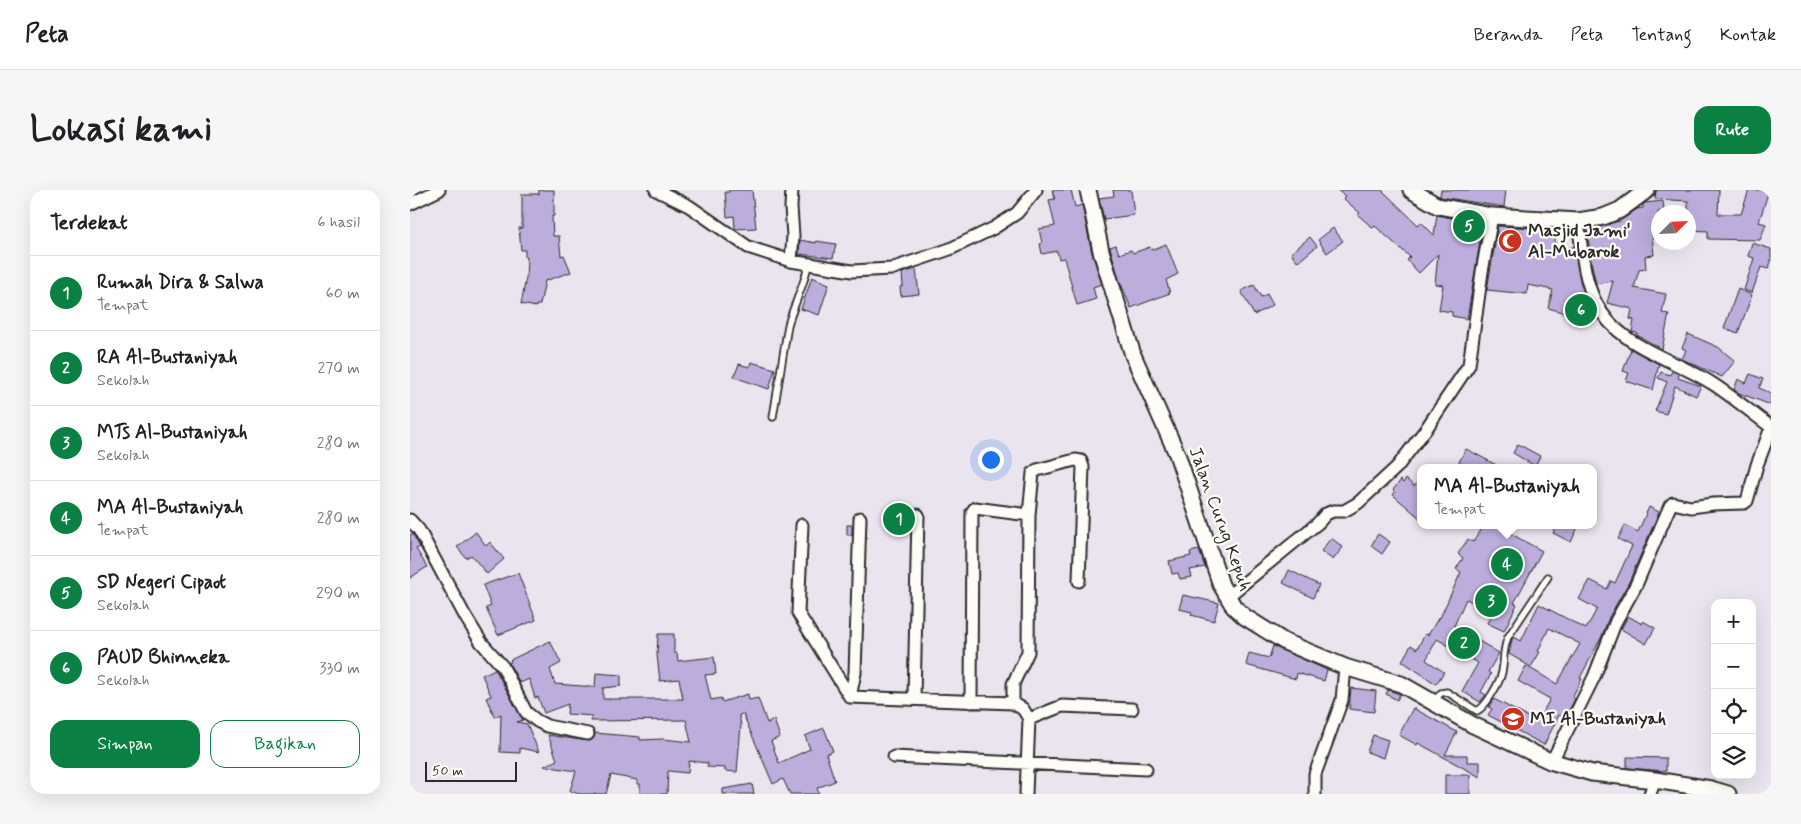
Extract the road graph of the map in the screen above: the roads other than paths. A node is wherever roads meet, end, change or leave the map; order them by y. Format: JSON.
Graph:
{"nodes":[{"id":1,"x":439,"y":190,"type":"edge"},
{"id":2,"x":656,"y":190,"type":"edge"},
{"id":3,"x":792,"y":190,"type":"edge"},
{"id":4,"x":1036,"y":190,"type":"edge"},
{"id":5,"x":1088,"y":190,"type":"edge"},
{"id":6,"x":1411,"y":190,"type":"edge"},
{"id":7,"x":1647,"y":190,"type":"edge"},
{"id":8,"x":410,"y":204,"type":"edge"},
{"id":9,"x":1492,"y":216,"type":"junction"},
{"id":10,"x":1578,"y":221,"type":"junction"},
{"id":11,"x":791,"y":262,"type":"junction"},
{"id":12,"x":808,"y":265,"type":"junction"},
{"id":13,"x":773,"y":417,"type":"dead end"},
{"id":14,"x":1771,"y":428,"type":"edge"},
{"id":15,"x":918,"y":515,"type":"dead end"},
{"id":16,"x":1029,"y":515,"type":"junction"},
{"id":17,"x":860,"y":518,"type":"dead end"},
{"id":18,"x":410,"y":520,"type":"edge"},
{"id":19,"x":802,"y":525,"type":"dead end"},
{"id":20,"x":1548,"y":577,"type":"dead end"},
{"id":21,"x":1079,"y":581,"type":"dead end"},
{"id":22,"x":1227,"y":597,"type":"junction"},
{"id":23,"x":1345,"y":667,"type":"junction"},
{"id":24,"x":850,"y":697,"type":"junction"},
{"id":25,"x":914,"y":700,"type":"junction"},
{"id":26,"x":971,"y":702,"type":"junction"},
{"id":27,"x":1433,"y":702,"type":"junction"},
{"id":28,"x":1013,"y":703,"type":"junction"},
{"id":29,"x":1132,"y":709,"type":"dead end"},
{"id":30,"x":1029,"y":718,"type":"junction"},
{"id":31,"x":588,"y":734,"type":"dead end"},
{"id":32,"x":894,"y":757,"type":"dead end"},
{"id":33,"x":1552,"y":761,"type":"junction"},
{"id":34,"x":1027,"y":763,"type":"junction"},
{"id":35,"x":1146,"y":769,"type":"dead end"},
{"id":36,"x":1653,"y":787,"type":"edge"},
{"id":37,"x":1026,"y":794,"type":"edge"},
{"id":38,"x":1316,"y":794,"type":"edge"},
{"id":39,"x":1728,"y":794,"type":"edge"}],
"edges":[{"from":1,"to":8,"type":"street"},
{"from":2,"to":11,"type":"street"},
{"from":3,"to":11,"type":"street"},
{"from":4,"to":12,"type":"street"},
{"from":5,"to":22,"type":"street","name":"Jalan Curug Kepuh"},
{"from":6,"to":9,"type":"street"},
{"from":7,"to":10,"type":"street"},
{"from":9,"to":10,"type":"street"},
{"from":9,"to":22,"type":"street"},
{"from":10,"to":14,"type":"street"},
{"from":11,"to":12,"type":"street"},
{"from":12,"to":13,"type":"lane"},
{"from":14,"to":33,"type":"street"},
{"from":15,"to":25,"type":"street"},
{"from":16,"to":21,"type":"street"},
{"from":16,"to":26,"type":"street"},
{"from":16,"to":28,"type":"street"},
{"from":17,"to":24,"type":"street"},
{"from":18,"to":31,"type":"street"},
{"from":19,"to":24,"type":"street"},
{"from":20,"to":27,"type":"lane"},
{"from":22,"to":23,"type":"street","name":"Jalan Curug Kepuh"},
{"from":23,"to":27,"type":"street","name":"Jalan Curug Kepuh"},
{"from":23,"to":38,"type":"street"},
{"from":24,"to":25,"type":"street"},
{"from":25,"to":26,"type":"street"},
{"from":26,"to":28,"type":"street"},
{"from":27,"to":33,"type":"street","name":"Jalan Curug Kepuh"},
{"from":28,"to":30,"type":"street"},
{"from":29,"to":30,"type":"street"},
{"from":30,"to":34,"type":"street"},
{"from":32,"to":34,"type":"street"},
{"from":33,"to":36,"type":"street","name":"Jalan Curug Kepuh"},
{"from":34,"to":35,"type":"street"},
{"from":34,"to":37,"type":"street"},
{"from":36,"to":39,"type":"street","name":"Jalan Curug Kepuh"}]}
